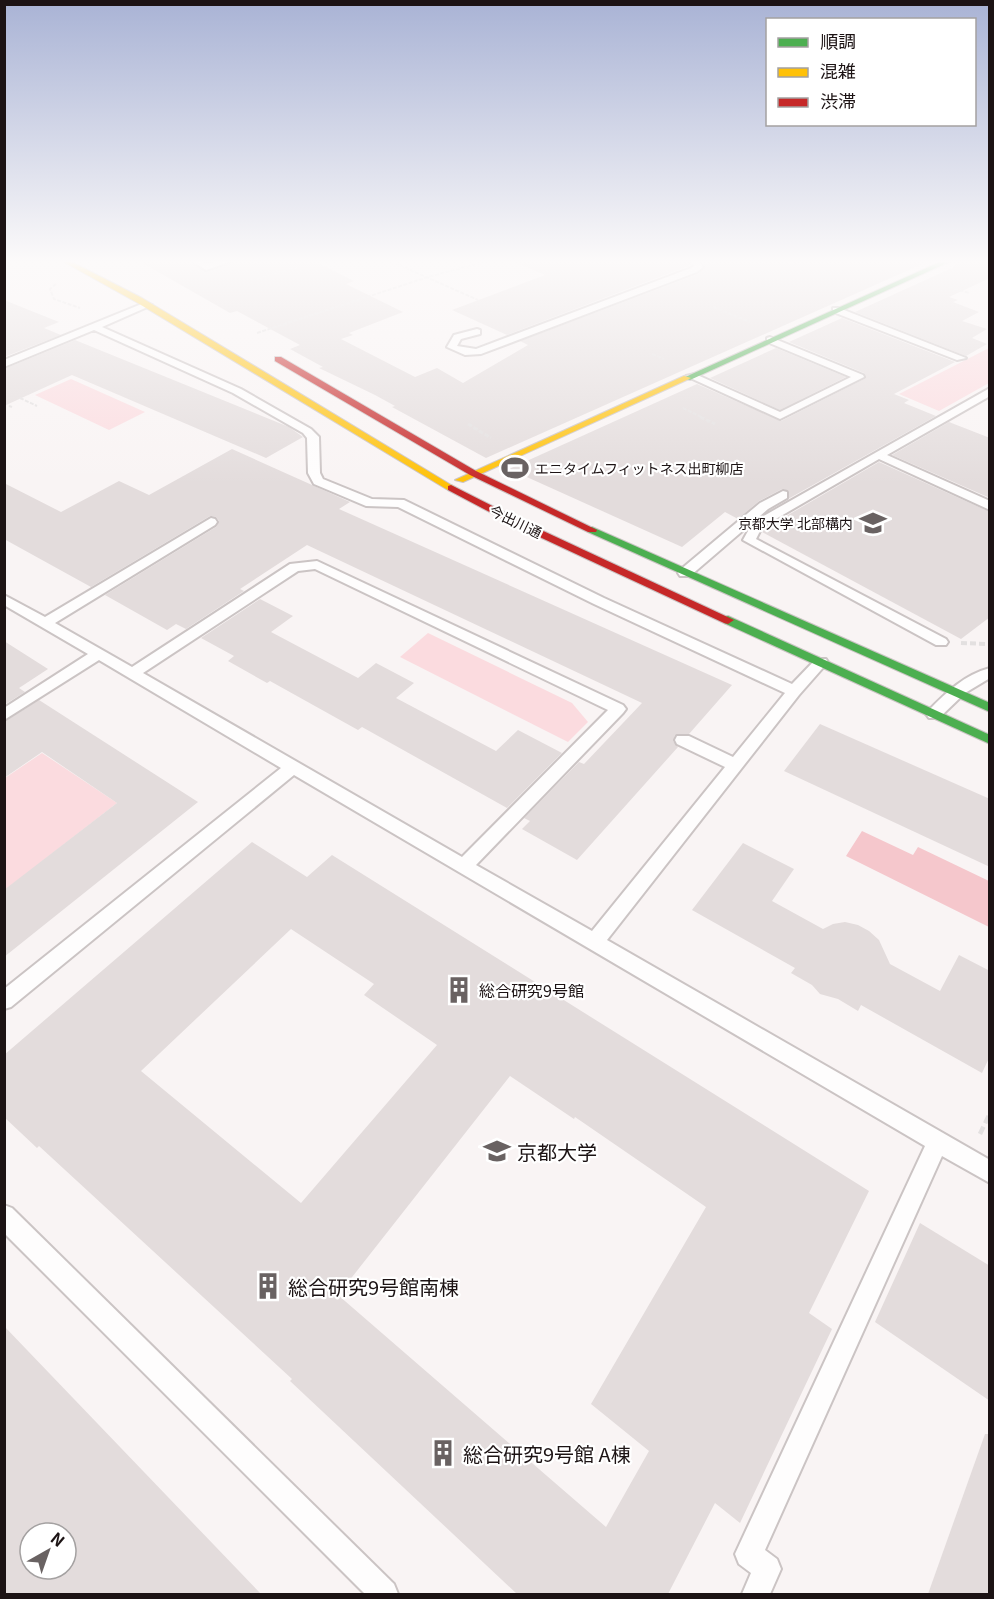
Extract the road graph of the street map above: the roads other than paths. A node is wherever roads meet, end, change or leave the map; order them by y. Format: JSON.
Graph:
{"nodes":[{"id":1,"x":73,"y":336,"type":"edge"},
{"id":2,"x":113,"y":336,"type":"edge"},
{"id":3,"x":198,"y":336,"type":"edge"},
{"id":4,"x":462,"y":336,"type":"edge"},
{"id":5,"x":520,"y":336,"type":"edge"},
{"id":6,"x":780,"y":336,"type":"edge"},
{"id":7,"x":903,"y":336,"type":"edge"},
{"id":8,"x":770,"y":340,"type":"junction"},
{"id":9,"x":262,"y":350,"type":"dead end"},
{"id":10,"x":961,"y":358,"type":"dead end"},
{"id":11,"x":4,"y":364,"type":"edge"},
{"id":12,"x":691,"y":376,"type":"junction"},
{"id":13,"x":990,"y":392,"type":"edge"},
{"id":14,"x":881,"y":456,"type":"junction"},
{"id":15,"x":473,"y":474,"type":"junction"},
{"id":16,"x":448,"y":486,"type":"junction"},
{"id":17,"x":783,"y":495,"type":"dead end"},
{"id":18,"x":990,"y":506,"type":"edge"},
{"id":19,"x":211,"y":522,"type":"dead end"},
{"id":20,"x":685,"y":573,"type":"junction"},
{"id":21,"x":4,"y":599,"type":"edge"},
{"id":22,"x":44,"y":623,"type":"junction"},
{"id":23,"x":941,"y":642,"type":"dead end"},
{"id":24,"x":98,"y":654,"type":"junction"},
{"id":25,"x":821,"y":662,"type":"junction"},
{"id":26,"x":990,"y":673,"type":"edge"},
{"id":27,"x":132,"y":674,"type":"junction"},
{"id":28,"x":794,"y":691,"type":"junction"},
{"id":29,"x":955,"y":692,"type":"junction"},
{"id":30,"x":990,"y":708,"type":"edge"},
{"id":31,"x":934,"y":714,"type":"junction"},
{"id":32,"x":4,"y":715,"type":"edge"},
{"id":33,"x":683,"y":740,"type":"dead end"},
{"id":34,"x":990,"y":740,"type":"edge"},
{"id":35,"x":735,"y":765,"type":"junction"},
{"id":36,"x":292,"y":768,"type":"junction"},
{"id":37,"x":463,"y":867,"type":"junction"},
{"id":38,"x":594,"y":943,"type":"junction"},
{"id":39,"x":4,"y":1001,"type":"edge"},
{"id":40,"x":938,"y":1142,"type":"junction"},
{"id":41,"x":990,"y":1172,"type":"edge"},
{"id":42,"x":4,"y":1216,"type":"edge"},
{"id":43,"x":384,"y":1594,"type":"edge"},
{"id":44,"x":756,"y":1594,"type":"edge"}],
"edges":[{"from":1,"to":11,"type":"lane"},
{"from":2,"to":28,"type":"lane"},
{"from":3,"to":16,"type":"main road","name":"今出川通"},
{"from":4,"to":5,"type":"lane"},
{"from":6,"to":8,"type":"main road"},
{"from":7,"to":10,"type":"lane"},
{"from":8,"to":12,"type":"main road"},
{"from":8,"to":12,"type":"lane"},
{"from":9,"to":15,"type":"main road","name":"今出川通"},
{"from":12,"to":15,"type":"main road"},
{"from":13,"to":14,"type":"lane"},
{"from":14,"to":18,"type":"lane"},
{"from":14,"to":23,"type":"lane"},
{"from":15,"to":16,"type":"main road"},
{"from":15,"to":20,"type":"main road","name":"今出川通"},
{"from":16,"to":25,"type":"main road","name":"今出川通"},
{"from":17,"to":20,"type":"lane"},
{"from":19,"to":22,"type":"lane"},
{"from":20,"to":29,"type":"main road","name":"今出川通"},
{"from":21,"to":22,"type":"lane"},
{"from":22,"to":24,"type":"lane"},
{"from":24,"to":27,"type":"lane"},
{"from":24,"to":32,"type":"lane"},
{"from":25,"to":28,"type":"lane"},
{"from":25,"to":31,"type":"main road","name":"今出川通"},
{"from":26,"to":29,"type":"lane"},
{"from":27,"to":36,"type":"lane"},
{"from":27,"to":37,"type":"lane"},
{"from":28,"to":35,"type":"lane"},
{"from":29,"to":30,"type":"main road","name":"今出川通"},
{"from":29,"to":31,"type":"lane"},
{"from":31,"to":34,"type":"main road","name":"今出川通"},
{"from":33,"to":35,"type":"lane"},
{"from":35,"to":38,"type":"lane"},
{"from":36,"to":37,"type":"lane"},
{"from":36,"to":39,"type":"lane"},
{"from":37,"to":38,"type":"lane"},
{"from":38,"to":40,"type":"lane"},
{"from":40,"to":41,"type":"lane"},
{"from":40,"to":44,"type":"lane"},
{"from":42,"to":43,"type":"lane"}]}
